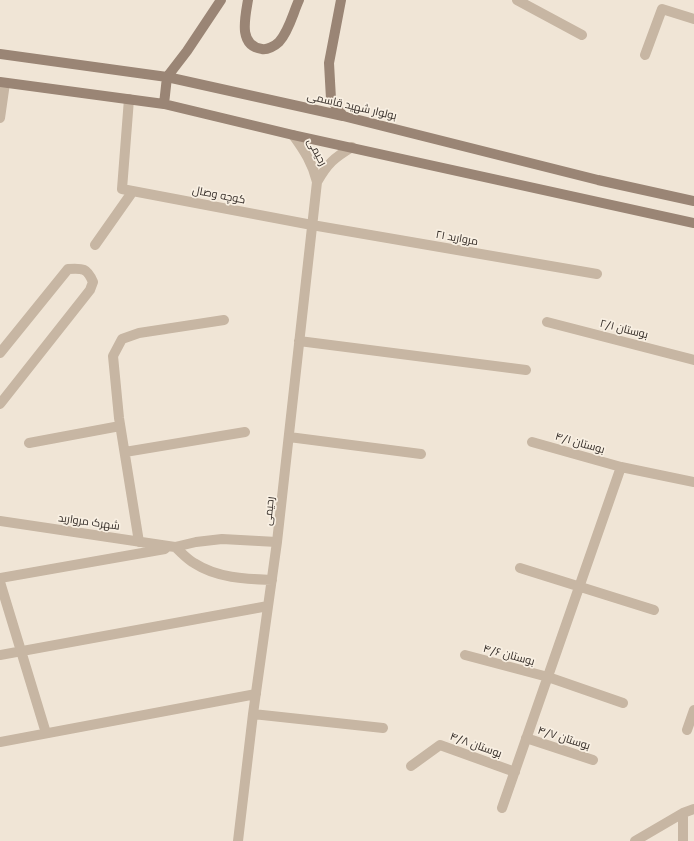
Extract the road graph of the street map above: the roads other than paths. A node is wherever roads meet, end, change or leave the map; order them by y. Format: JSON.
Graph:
{"nodes":[{"id":1,"x":221,"y":0,"type":"edge"},
{"id":2,"x":248,"y":0,"type":"edge"},
{"id":3,"x":299,"y":0,"type":"edge"},
{"id":4,"x":341,"y":0,"type":"edge"},
{"id":5,"x":517,"y":0,"type":"edge"},
{"id":6,"x":694,"y":19,"type":"edge"},
{"id":7,"x":582,"y":35,"type":"dead end"},
{"id":8,"x":0,"y":54,"type":"edge"},
{"id":9,"x":645,"y":55,"type":"dead end"},
{"id":10,"x":167,"y":76,"type":"junction"},
{"id":11,"x":3,"y":82,"type":"edge"},
{"id":12,"x":129,"y":99,"type":"junction"},
{"id":13,"x":164,"y":104,"type":"junction"},
{"id":14,"x":344,"y":116,"type":"junction"},
{"id":15,"x":0,"y":118,"type":"edge"},
{"id":16,"x":293,"y":135,"type":"junction"},
{"id":17,"x":352,"y":147,"type":"junction"},
{"id":18,"x":317,"y":182,"type":"junction"},
{"id":19,"x":133,"y":191,"type":"junction"},
{"id":20,"x":694,"y":201,"type":"edge"},
{"id":21,"x":694,"y":223,"type":"edge"},
{"id":22,"x":312,"y":225,"type":"junction"},
{"id":23,"x":95,"y":246,"type":"dead end"},
{"id":24,"x":597,"y":274,"type":"dead end"},
{"id":25,"x":224,"y":320,"type":"dead end"},
{"id":26,"x":547,"y":322,"type":"dead end"},
{"id":27,"x":299,"y":341,"type":"junction"},
{"id":28,"x":0,"y":353,"type":"edge"},
{"id":29,"x":694,"y":360,"type":"edge"},
{"id":30,"x":526,"y":370,"type":"dead end"},
{"id":31,"x":0,"y":404,"type":"edge"},
{"id":32,"x":120,"y":426,"type":"junction"},
{"id":33,"x":245,"y":432,"type":"dead end"},
{"id":34,"x":289,"y":437,"type":"junction"},
{"id":35,"x":532,"y":442,"type":"dead end"},
{"id":36,"x":29,"y":443,"type":"dead end"},
{"id":37,"x":125,"y":452,"type":"junction"},
{"id":38,"x":420,"y":454,"type":"dead end"},
{"id":39,"x":621,"y":467,"type":"junction"},
{"id":40,"x":694,"y":482,"type":"edge"},
{"id":41,"x":0,"y":521,"type":"edge"},
{"id":42,"x":140,"y":542,"type":"junction"},
{"id":43,"x":277,"y":542,"type":"junction"},
{"id":44,"x":175,"y":547,"type":"junction"},
{"id":45,"x":520,"y":568,"type":"dead end"},
{"id":46,"x":0,"y":578,"type":"edge"},
{"id":47,"x":272,"y":580,"type":"junction"},
{"id":48,"x":0,"y":582,"type":"edge"},
{"id":49,"x":580,"y":587,"type":"junction"},
{"id":50,"x":268,"y":606,"type":"junction"},
{"id":51,"x":654,"y":610,"type":"dead end"},
{"id":52,"x":21,"y":651,"type":"junction"},
{"id":53,"x":0,"y":655,"type":"edge"},
{"id":54,"x":465,"y":655,"type":"dead end"},
{"id":55,"x":548,"y":677,"type":"junction"},
{"id":56,"x":256,"y":694,"type":"junction"},
{"id":57,"x":623,"y":703,"type":"dead end"},
{"id":58,"x":694,"y":710,"type":"edge"},
{"id":59,"x":253,"y":714,"type":"junction"},
{"id":60,"x":383,"y":728,"type":"dead end"},
{"id":61,"x":687,"y":730,"type":"dead end"},
{"id":62,"x":46,"y":733,"type":"junction"},
{"id":63,"x":526,"y":738,"type":"junction"},
{"id":64,"x":0,"y":742,"type":"edge"},
{"id":65,"x":593,"y":760,"type":"dead end"},
{"id":66,"x":410,"y":766,"type":"dead end"},
{"id":67,"x":515,"y":772,"type":"junction"},
{"id":68,"x":502,"y":808,"type":"dead end"},
{"id":69,"x":694,"y":809,"type":"edge"},
{"id":70,"x":683,"y":814,"type":"junction"},
{"id":71,"x":238,"y":841,"type":"edge"},
{"id":72,"x":635,"y":841,"type":"edge"},
{"id":73,"x":683,"y":841,"type":"edge"}],
"edges":[{"from":1,"to":10,"type":"main road"},
{"from":2,"to":3,"type":"main road"},
{"from":4,"to":14,"type":"main road"},
{"from":5,"to":7,"type":"street"},
{"from":6,"to":9,"type":"street"},
{"from":8,"to":10,"type":"main road","name":"بولوار شهید قاسمی"},
{"from":10,"to":13,"type":"main road"},
{"from":10,"to":14,"type":"main road","name":"بولوار شهید قاسمی"},
{"from":11,"to":12,"type":"main road"},
{"from":11,"to":15,"type":"street"},
{"from":12,"to":13,"type":"main road"},
{"from":12,"to":19,"type":"street","name":"کوچه وصال"},
{"from":13,"to":16,"type":"main road"},
{"from":14,"to":20,"type":"main road","name":"بولوار شهید قاسمی"},
{"from":16,"to":17,"type":"main road"},
{"from":16,"to":18,"type":"street","name":"رحیمی"},
{"from":17,"to":18,"type":"street","name":"رحیمی"},
{"from":17,"to":21,"type":"main road"},
{"from":18,"to":22,"type":"street","name":"رحیمی"},
{"from":19,"to":22,"type":"street","name":"کوچه وصال"},
{"from":19,"to":23,"type":"street"},
{"from":22,"to":24,"type":"street","name":"مروارید ۲۱"},
{"from":22,"to":27,"type":"street","name":"رحیمی"},
{"from":25,"to":32,"type":"street"},
{"from":26,"to":29,"type":"street","name":"بوستان ۲/۱"},
{"from":27,"to":30,"type":"street"},
{"from":27,"to":34,"type":"street","name":"رحیمی"},
{"from":28,"to":31,"type":"street"},
{"from":32,"to":36,"type":"street"},
{"from":32,"to":37,"type":"street"},
{"from":33,"to":37,"type":"street"},
{"from":34,"to":38,"type":"street"},
{"from":34,"to":43,"type":"street","name":"رحیمی"},
{"from":35,"to":39,"type":"street","name":"بوستان ۴/۱"},
{"from":37,"to":42,"type":"street"},
{"from":39,"to":40,"type":"street","name":"بوستان ۴/۱"},
{"from":39,"to":49,"type":"street"},
{"from":41,"to":42,"type":"street","name":"شهرک مروارید"},
{"from":42,"to":44,"type":"street","name":"شهرک مروارید"},
{"from":43,"to":44,"type":"street","name":"شهرک مروارید"},
{"from":43,"to":47,"type":"street","name":"رحیمی"},
{"from":44,"to":46,"type":"street"},
{"from":44,"to":47,"type":"street"},
{"from":45,"to":49,"type":"street"},
{"from":47,"to":50,"type":"street","name":"رحیمی"},
{"from":48,"to":52,"type":"street"},
{"from":49,"to":51,"type":"street"},
{"from":49,"to":55,"type":"street"},
{"from":50,"to":52,"type":"street"},
{"from":50,"to":56,"type":"street","name":"رحیمی"},
{"from":52,"to":53,"type":"street"},
{"from":52,"to":62,"type":"street"},
{"from":54,"to":55,"type":"street","name":"بوستان ۴/۶"},
{"from":55,"to":57,"type":"street","name":"بوستان ۴/۶"},
{"from":55,"to":63,"type":"street"},
{"from":56,"to":59,"type":"street","name":"رحیمی"},
{"from":56,"to":62,"type":"street"},
{"from":58,"to":61,"type":"street"},
{"from":59,"to":60,"type":"street"},
{"from":59,"to":71,"type":"street","name":"رحیمی"},
{"from":62,"to":64,"type":"street"},
{"from":63,"to":65,"type":"street","name":"بوستان ۴/۷"},
{"from":63,"to":67,"type":"street"},
{"from":66,"to":67,"type":"street","name":"بوستان ۴/۸"},
{"from":67,"to":68,"type":"street"},
{"from":69,"to":70,"type":"street"},
{"from":70,"to":72,"type":"street"},
{"from":70,"to":73,"type":"street"}]}
